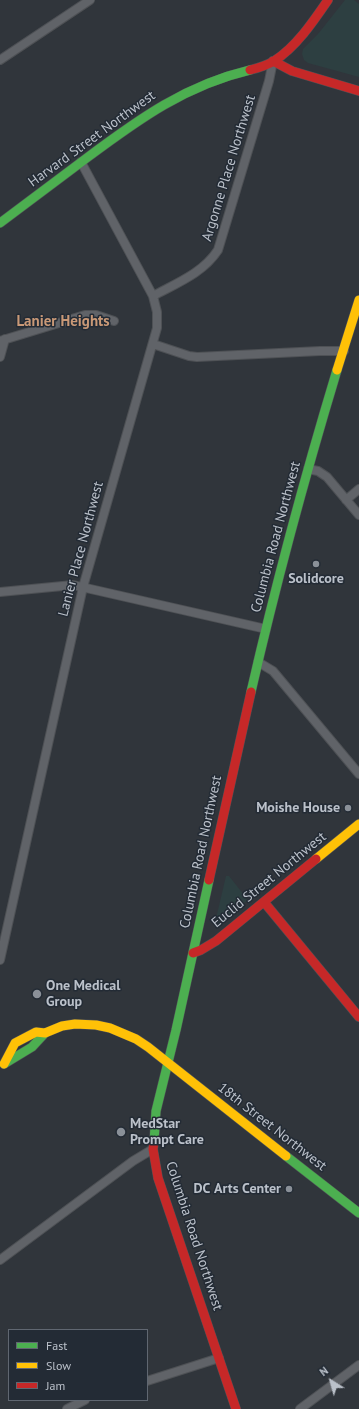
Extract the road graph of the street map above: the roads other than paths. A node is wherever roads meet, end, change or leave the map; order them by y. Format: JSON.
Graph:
{"nodes":[{"id":1,"x":90,"y":0,"type":"edge"},
{"id":2,"x":328,"y":0,"type":"edge"},
{"id":3,"x":0,"y":60,"type":"edge"},
{"id":4,"x":273,"y":61,"type":"junction"},
{"id":5,"x":359,"y":91,"type":"edge"},
{"id":6,"x":81,"y":162,"type":"junction"},
{"id":7,"x":0,"y":223,"type":"edge"},
{"id":8,"x":153,"y":296,"type":"junction"},
{"id":9,"x":359,"y":300,"type":"edge"},
{"id":10,"x":114,"y":321,"type":"dead end"},
{"id":11,"x":3,"y":340,"type":"edge"},
{"id":12,"x":153,"y":344,"type":"junction"},
{"id":13,"x":344,"y":352,"type":"junction"},
{"id":14,"x":0,"y":357,"type":"edge"},
{"id":15,"x":308,"y":470,"type":"junction"},
{"id":16,"x":359,"y":489,"type":"edge"},
{"id":17,"x":346,"y":500,"type":"junction"},
{"id":18,"x":359,"y":515,"type":"edge"},
{"id":19,"x":83,"y":587,"type":"junction"},
{"id":20,"x":0,"y":592,"type":"edge"},
{"id":21,"x":266,"y":629,"type":"junction"},
{"id":22,"x":258,"y":662,"type":"junction"},
{"id":23,"x":359,"y":774,"type":"edge"},
{"id":24,"x":359,"y":824,"type":"edge"},
{"id":25,"x":264,"y":902,"type":"junction"},
{"id":26,"x":193,"y":953,"type":"junction"},
{"id":27,"x":0,"y":960,"type":"edge"},
{"id":28,"x":359,"y":1016,"type":"edge"},
{"id":29,"x":1,"y":1063,"type":"edge"},
{"id":30,"x":168,"y":1063,"type":"junction"},
{"id":31,"x":153,"y":1149,"type":"junction"},
{"id":32,"x":359,"y":1213,"type":"edge"},
{"id":33,"x":0,"y":1260,"type":"edge"},
{"id":34,"x":219,"y":1358,"type":"junction"},
{"id":35,"x":359,"y":1365,"type":"edge"},
{"id":36,"x":148,"y":1381,"type":"edge"},
{"id":37,"x":83,"y":1401,"type":"edge"},
{"id":38,"x":67,"y":1409,"type":"edge"},
{"id":39,"x":236,"y":1409,"type":"edge"},
{"id":40,"x":300,"y":1409,"type":"edge"}],
"edges":[{"from":1,"to":3,"type":"street"},
{"from":2,"to":4,"type":"main road","name":"Harvard Street Northwest"},
{"from":4,"to":5,"type":"main road"},
{"from":4,"to":6,"type":"main road","name":"Harvard Street Northwest"},
{"from":4,"to":8,"type":"street","name":"Argonne Place Northwest"},
{"from":6,"to":7,"type":"main road","name":"Harvard Street Northwest"},
{"from":6,"to":8,"type":"street","name":"Lanier Place Northwest"},
{"from":8,"to":12,"type":"street","name":"Lanier Place Northwest"},
{"from":9,"to":13,"type":"main road","name":"Columbia Road Northwest"},
{"from":10,"to":11,"type":"street"},
{"from":11,"to":14,"type":"street"},
{"from":12,"to":13,"type":"street"},
{"from":12,"to":19,"type":"street","name":"Lanier Place Northwest"},
{"from":13,"to":15,"type":"main road","name":"Columbia Road Northwest"},
{"from":15,"to":17,"type":"street"},
{"from":15,"to":21,"type":"main road","name":"Columbia Road Northwest"},
{"from":16,"to":17,"type":"street"},
{"from":17,"to":18,"type":"street"},
{"from":19,"to":20,"type":"street"},
{"from":19,"to":21,"type":"street"},
{"from":19,"to":27,"type":"street","name":"Lanier Place Northwest"},
{"from":21,"to":22,"type":"main road","name":"Columbia Road Northwest"},
{"from":22,"to":23,"type":"street"},
{"from":22,"to":26,"type":"main road","name":"Columbia Road Northwest"},
{"from":24,"to":25,"type":"main road","name":"Euclid Street Northwest"},
{"from":25,"to":26,"type":"main road","name":"Euclid Street Northwest"},
{"from":25,"to":28,"type":"main road"},
{"from":26,"to":30,"type":"main road","name":"Columbia Road Northwest"},
{"from":29,"to":30,"type":"main road","name":"18th Street Northwest"},
{"from":30,"to":31,"type":"main road","name":"Columbia Road Northwest"},
{"from":30,"to":32,"type":"main road","name":"18th Street Northwest"},
{"from":31,"to":33,"type":"street"},
{"from":31,"to":34,"type":"main road","name":"Columbia Road Northwest"},
{"from":34,"to":36,"type":"street"},
{"from":34,"to":39,"type":"main road","name":"Columbia Road Northwest"},
{"from":35,"to":40,"type":"street"},
{"from":37,"to":38,"type":"street"}]}
